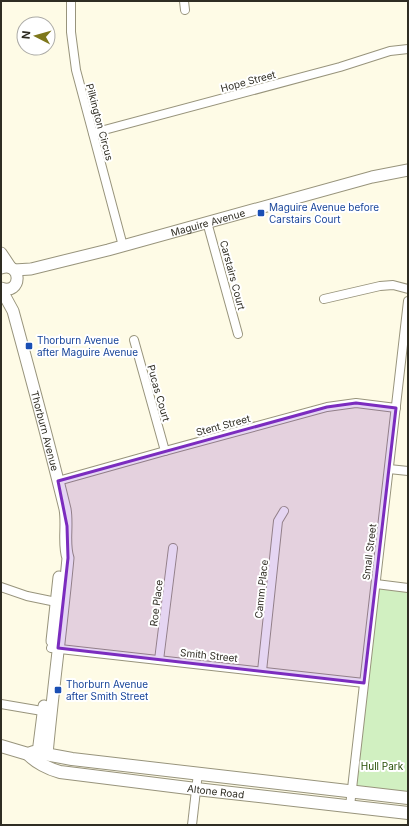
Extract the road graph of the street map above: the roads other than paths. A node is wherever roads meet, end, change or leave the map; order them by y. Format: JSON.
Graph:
{"nodes":[{"id":1,"x":71,"y":1,"type":"edge"},
{"id":2,"x":184,"y":1,"type":"edge"},
{"id":3,"x":185,"y":10,"type":"dead end"},
{"id":4,"x":408,"y":49,"type":"edge"},
{"id":5,"x":93,"y":133,"type":"junction"},
{"id":6,"x":408,"y":170,"type":"edge"},
{"id":7,"x":207,"y":222,"type":"junction"},
{"id":8,"x":123,"y":246,"type":"junction"},
{"id":9,"x":1,"y":253,"type":"edge"},
{"id":10,"x":12,"y":274,"type":"edge"},
{"id":11,"x":1,"y":289,"type":"edge"},
{"id":12,"x":408,"y":289,"type":"edge"},
{"id":13,"x":324,"y":299,"type":"dead end"},
{"id":14,"x":408,"y":301,"type":"edge"},
{"id":15,"x":14,"y":311,"type":"junction"},
{"id":16,"x":238,"y":334,"type":"dead end"},
{"id":17,"x":134,"y":340,"type":"dead end"},
{"id":18,"x":396,"y":408,"type":"junction"},
{"id":19,"x":165,"y":450,"type":"junction"},
{"id":20,"x":389,"y":469,"type":"junction"},
{"id":21,"x":408,"y":471,"type":"edge"},
{"id":22,"x":58,"y":481,"type":"junction"},
{"id":23,"x":284,"y":511,"type":"dead end"},
{"id":24,"x":173,"y":548,"type":"dead end"},
{"id":25,"x":376,"y":584,"type":"junction"},
{"id":26,"x":1,"y":587,"type":"edge"},
{"id":27,"x":408,"y":588,"type":"edge"},
{"id":28,"x":60,"y":603,"type":"junction"},
{"id":29,"x":54,"y":648,"type":"junction"},
{"id":30,"x":159,"y":660,"type":"junction"},
{"id":31,"x":262,"y":671,"type":"junction"},
{"id":32,"x":364,"y":683,"type":"junction"},
{"id":33,"x":1,"y":704,"type":"edge"},
{"id":34,"x":47,"y":712,"type":"junction"},
{"id":35,"x":1,"y":746,"type":"edge"},
{"id":36,"x":38,"y":754,"type":"junction"},
{"id":37,"x":198,"y":774,"type":"junction"},
{"id":38,"x":196,"y":789,"type":"junction"},
{"id":39,"x":352,"y":792,"type":"junction"},
{"id":40,"x":408,"y":798,"type":"edge"},
{"id":41,"x":350,"y":806,"type":"junction"},
{"id":42,"x":408,"y":813,"type":"edge"},
{"id":43,"x":192,"y":825,"type":"edge"}],
"edges":[{"from":1,"to":5,"type":"street","name":"Pilkington Circus"},
{"from":2,"to":3,"type":"street"},
{"from":4,"to":5,"type":"street","name":"Hope Street"},
{"from":5,"to":8,"type":"street","name":"Pilkington Circus"},
{"from":6,"to":7,"type":"street","name":"Maguire Avenue"},
{"from":7,"to":8,"type":"street","name":"Maguire Avenue"},
{"from":7,"to":16,"type":"street","name":"Carstairs Court"},
{"from":8,"to":10,"type":"street","name":"Maguire Avenue"},
{"from":9,"to":10,"type":"street"},
{"from":10,"to":11,"type":"street","name":"Maguire Avenue"},
{"from":10,"to":15,"type":"street","name":"Thorburn Avenue"},
{"from":11,"to":15,"type":"street","name":"Thorburn Avenue"},
{"from":12,"to":13,"type":"street"},
{"from":14,"to":18,"type":"street","name":"Small Street"},
{"from":15,"to":22,"type":"street","name":"Thorburn Avenue"},
{"from":17,"to":19,"type":"street","name":"Pucas Court"},
{"from":18,"to":19,"type":"street","name":"Stent Street"},
{"from":18,"to":20,"type":"street","name":"Small Street"},
{"from":19,"to":22,"type":"street","name":"Stent Street"},
{"from":20,"to":21,"type":"street"},
{"from":20,"to":25,"type":"street","name":"Small Street"},
{"from":22,"to":28,"type":"street","name":"Thorburn Avenue"},
{"from":23,"to":31,"type":"street","name":"Camm Place"},
{"from":24,"to":30,"type":"street","name":"Roe Place"},
{"from":25,"to":27,"type":"street"},
{"from":25,"to":32,"type":"street","name":"Small Street"},
{"from":26,"to":28,"type":"street"},
{"from":28,"to":29,"type":"street","name":"Thorburn Avenue"},
{"from":29,"to":30,"type":"street","name":"Smith Street"},
{"from":29,"to":34,"type":"street","name":"Thorburn Avenue"},
{"from":30,"to":31,"type":"street","name":"Smith Street"},
{"from":31,"to":32,"type":"street","name":"Smith Street"},
{"from":32,"to":39,"type":"street","name":"Small Street"},
{"from":33,"to":34,"type":"street"},
{"from":34,"to":36,"type":"street","name":"Thorburn Avenue"},
{"from":35,"to":36,"type":"main road","name":"Altone Road"},
{"from":36,"to":37,"type":"main road","name":"Altone Road"},
{"from":36,"to":38,"type":"main road","name":"Altone Road"},
{"from":37,"to":38,"type":"street"},
{"from":37,"to":39,"type":"main road","name":"Altone Road"},
{"from":38,"to":41,"type":"main road","name":"Altone Road"},
{"from":38,"to":43,"type":"street"},
{"from":39,"to":40,"type":"main road","name":"Altone Road"},
{"from":39,"to":41,"type":"street","name":"Small Street"},
{"from":41,"to":42,"type":"main road","name":"Altone Road"}]}
